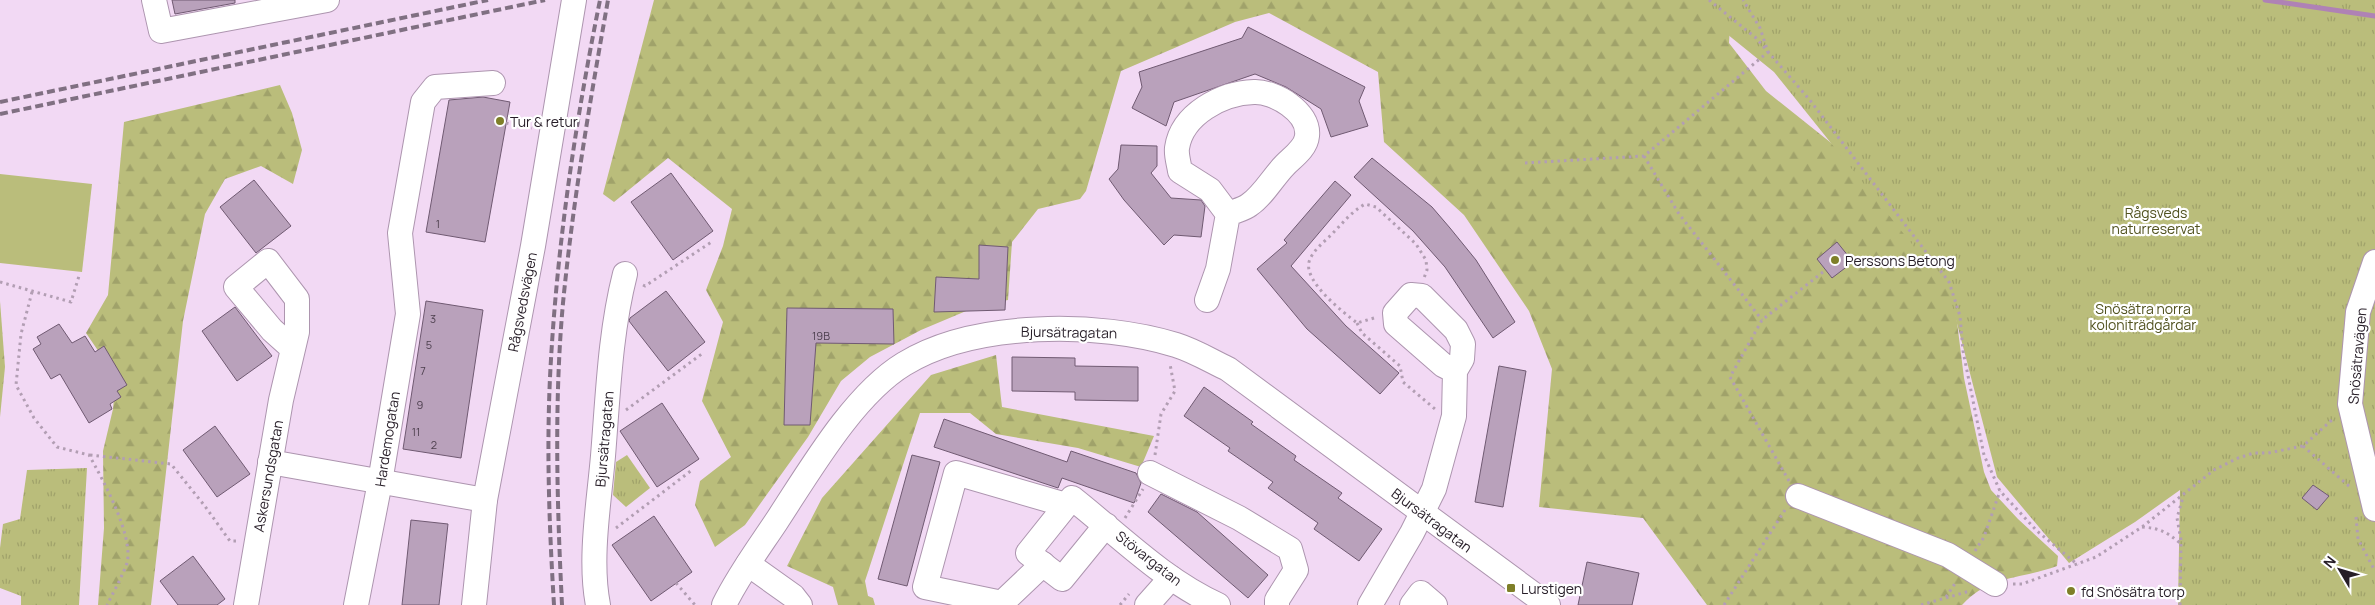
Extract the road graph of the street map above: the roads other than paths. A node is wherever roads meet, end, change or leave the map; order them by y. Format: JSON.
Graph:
{"nodes":[{"id":1,"x":154,"y":0,"type":"edge"},
{"id":2,"x":327,"y":0,"type":"edge"},
{"id":3,"x":573,"y":7,"type":"edge"},
{"id":4,"x":493,"y":83,"type":"dead end"},
{"id":5,"x":1228,"y":214,"type":"junction"},
{"id":6,"x":2375,"y":262,"type":"edge"},
{"id":7,"x":625,"y":274,"type":"road end"},
{"id":8,"x":1208,"y":300,"type":"dead end"},
{"id":9,"x":292,"y":348,"type":"dead end"},
{"id":10,"x":1455,"y":371,"type":"dead end"},
{"id":11,"x":270,"y":462,"type":"junction"},
{"id":12,"x":1150,"y":474,"type":"dead end"},
{"id":13,"x":380,"y":482,"type":"junction"},
{"id":14,"x":1798,"y":496,"type":"road end"},
{"id":15,"x":485,"y":500,"type":"junction"},
{"id":16,"x":1066,"y":505,"type":"junction"},
{"id":17,"x":2365,"y":511,"type":"edge"},
{"id":18,"x":1422,"y":513,"type":"junction"},
{"id":19,"x":1106,"y":525,"type":"junction"},
{"id":20,"x":748,"y":564,"type":"junction"},
{"id":21,"x":1043,"y":564,"type":"junction"},
{"id":22,"x":1171,"y":578,"type":"junction"},
{"id":23,"x":1995,"y":584,"type":"dead end"},
{"id":24,"x":246,"y":605,"type":"edge"},
{"id":25,"x":356,"y":605,"type":"edge"},
{"id":26,"x":474,"y":605,"type":"edge"},
{"id":27,"x":598,"y":605,"type":"edge"},
{"id":28,"x":724,"y":605,"type":"edge"},
{"id":29,"x":800,"y":605,"type":"edge"},
{"id":30,"x":1147,"y":605,"type":"edge"},
{"id":31,"x":1218,"y":605,"type":"edge"},
{"id":32,"x":1277,"y":605,"type":"edge"},
{"id":33,"x":1370,"y":605,"type":"edge"},
{"id":34,"x":1412,"y":605,"type":"edge"},
{"id":35,"x":1435,"y":605,"type":"edge"},
{"id":36,"x":1548,"y":605,"type":"edge"}],
"edges":[{"from":1,"to":2,"type":"street"},
{"from":3,"to":15,"type":"street","name":"Rågsvedsvägen"},
{"from":4,"to":13,"type":"street","name":"Hardemogatan"},
{"from":5,"to":5,"type":"street"},
{"from":5,"to":8,"type":"street"},
{"from":6,"to":17,"type":"street","name":"Snösätravägen"},
{"from":7,"to":27,"type":"street","name":"Bjursätragatan"},
{"from":9,"to":11,"type":"street","name":"Askersundsgatan"},
{"from":10,"to":18,"type":"street"},
{"from":11,"to":13,"type":"street"},
{"from":11,"to":24,"type":"street","name":"Askersundsgatan"},
{"from":12,"to":32,"type":"street"},
{"from":13,"to":15,"type":"street"},
{"from":13,"to":25,"type":"street","name":"Hardemogatan"},
{"from":14,"to":23,"type":"street"},
{"from":15,"to":26,"type":"street","name":"Rågsvedsvägen"},
{"from":16,"to":19,"type":"street","name":"Stövargatan"},
{"from":16,"to":21,"type":"street","name":"Stövargatan"},
{"from":16,"to":21,"type":"street"},
{"from":18,"to":20,"type":"street","name":"Bjursätragatan"},
{"from":18,"to":33,"type":"street"},
{"from":18,"to":36,"type":"street","name":"Bjursätragatan"},
{"from":19,"to":21,"type":"street","name":"Stövargatan"},
{"from":19,"to":22,"type":"street","name":"Stövargatan"},
{"from":20,"to":28,"type":"street","name":"Bjursätragatan"},
{"from":20,"to":29,"type":"street"},
{"from":22,"to":30,"type":"street"},
{"from":22,"to":31,"type":"street","name":"Stövargatan"},
{"from":34,"to":35,"type":"street"}]}
